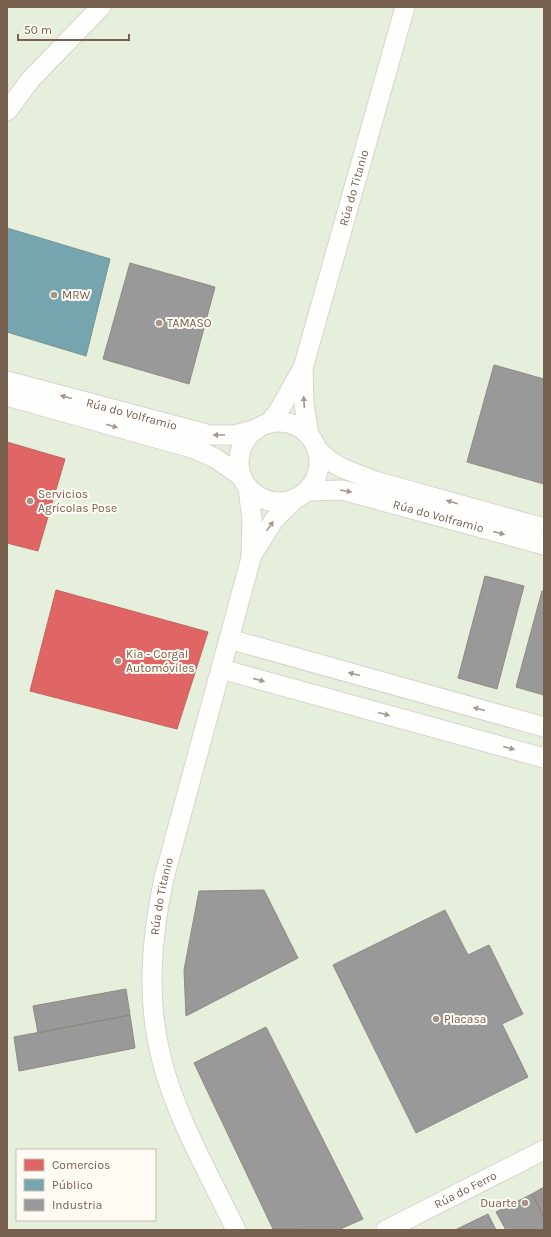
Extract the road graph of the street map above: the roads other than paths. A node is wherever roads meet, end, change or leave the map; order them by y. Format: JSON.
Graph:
{"nodes":[{"id":1,"x":101,"y":7,"type":"edge"},
{"id":2,"x":405,"y":7,"type":"edge"},
{"id":3,"x":7,"y":111,"type":"edge"},
{"id":4,"x":303,"y":368,"type":"junction"},
{"id":5,"x":7,"y":381,"type":"edge"},
{"id":6,"x":7,"y":396,"type":"edge"},
{"id":7,"x":263,"y":426,"type":"junction"},
{"id":8,"x":313,"y":442,"type":"junction"},
{"id":9,"x":245,"y":482,"type":"junction"},
{"id":10,"x":302,"y":495,"type":"junction"},
{"id":11,"x":544,"y":528,"type":"edge"},
{"id":12,"x":544,"y":545,"type":"edge"},
{"id":13,"x":251,"y":558,"type":"junction"},
{"id":14,"x":229,"y":639,"type":"junction"},
{"id":15,"x":221,"y":669,"type":"junction"},
{"id":16,"x":544,"y":727,"type":"edge"},
{"id":17,"x":544,"y":758,"type":"edge"},
{"id":18,"x":544,"y":1150,"type":"edge"},
{"id":19,"x":236,"y":1230,"type":"edge"},
{"id":20,"x":386,"y":1230,"type":"edge"}],
"edges":[{"from":1,"to":3,"type":"street"},
{"from":2,"to":4,"type":"street","name":"Rúa do Titanio"},
{"from":4,"to":7,"type":"street"},
{"from":8,"to":4,"type":"street","one_way":true},
{"from":7,"to":5,"type":"street","name":"Rúa do Volframio","one_way":true},
{"from":6,"to":9,"type":"street","name":"Rúa do Volframio","one_way":true},
{"from":7,"to":8,"type":"street"},
{"from":7,"to":9,"type":"street"},
{"from":8,"to":10,"type":"street"},
{"from":11,"to":8,"type":"street","name":"Rúa do Volframio","one_way":true},
{"from":9,"to":10,"type":"street"},
{"from":9,"to":13,"type":"street"},
{"from":10,"to":12,"type":"street","name":"Rúa do Volframio","one_way":true},
{"from":13,"to":10,"type":"street","one_way":true},
{"from":13,"to":14,"type":"street","name":"Rúa do Titanio"},
{"from":14,"to":15,"type":"street","name":"Rúa do Titanio"},
{"from":16,"to":14,"type":"street","one_way":true},
{"from":15,"to":17,"type":"street","one_way":true},
{"from":15,"to":19,"type":"street","name":"Rúa do Titanio"},
{"from":18,"to":20,"type":"street","name":"Rúa do Ferro"}]}
